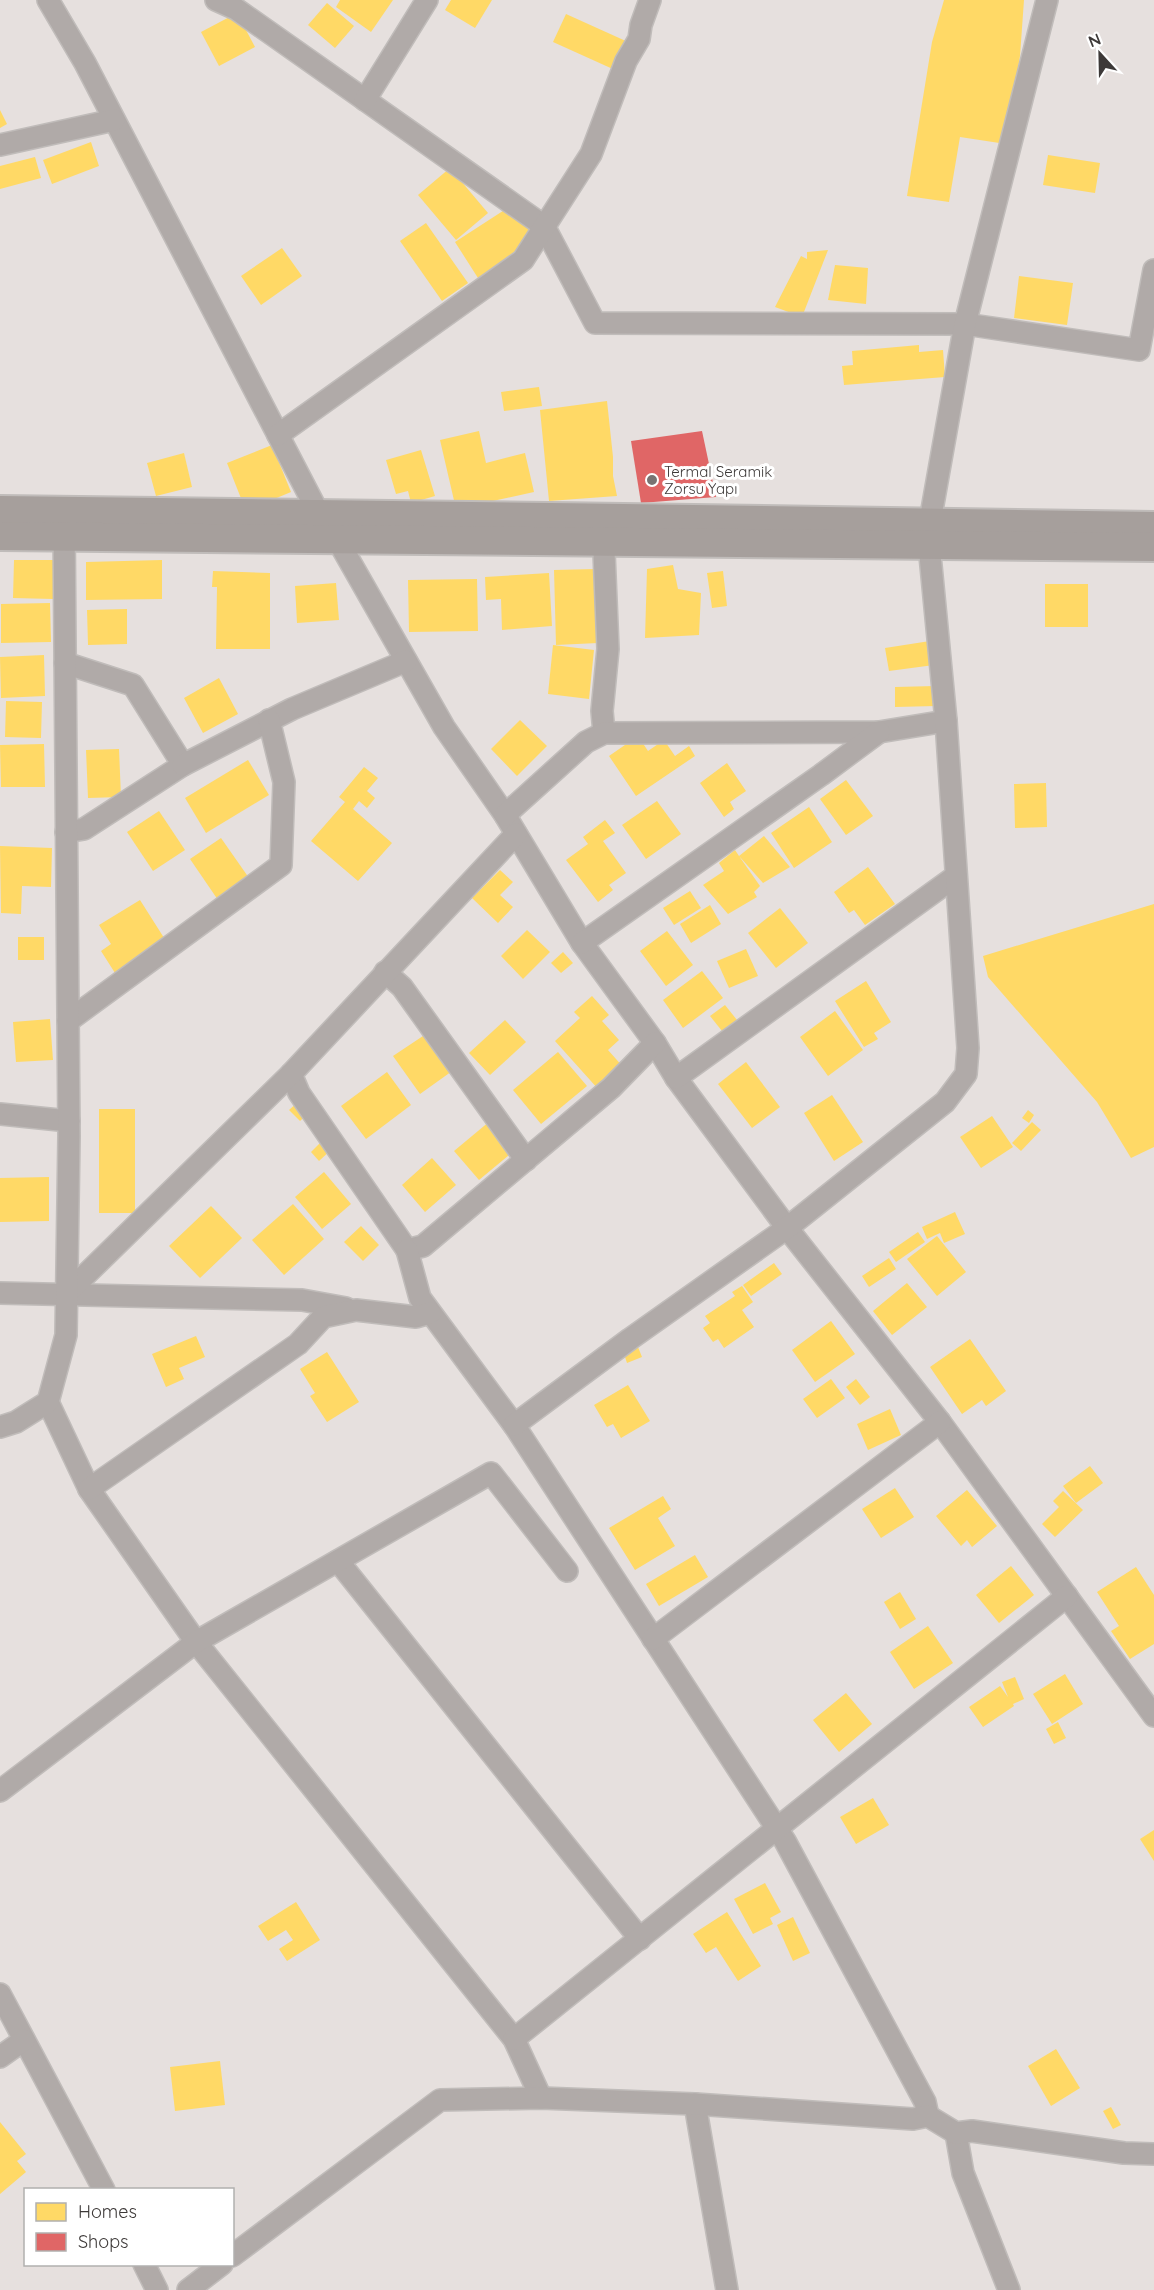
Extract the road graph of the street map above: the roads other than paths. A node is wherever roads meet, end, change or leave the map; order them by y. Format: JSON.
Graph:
{"nodes":[{"id":1,"x":48,"y":0,"type":"edge"},
{"id":2,"x":216,"y":0,"type":"edge"},
{"id":3,"x":427,"y":0,"type":"edge"},
{"id":4,"x":650,"y":0,"type":"edge"},
{"id":5,"x":1047,"y":0,"type":"edge"},
{"id":6,"x":238,"y":5,"type":"edge"},
{"id":7,"x":364,"y":100,"type":"junction"},
{"id":8,"x":114,"y":120,"type":"junction"},
{"id":9,"x":0,"y":145,"type":"edge"},
{"id":10,"x":543,"y":226,"type":"junction"},
{"id":11,"x":1154,"y":270,"type":"edge"},
{"id":12,"x":965,"y":324,"type":"junction"},
{"id":13,"x":278,"y":435,"type":"junction"},
{"id":14,"x":0,"y":510,"type":"edge"},
{"id":15,"x":319,"y":514,"type":"junction"},
{"id":16,"x":64,"y":524,"type":"junction"},
{"id":17,"x":1154,"y":526,"type":"edge"},
{"id":18,"x":604,"y":531,"type":"junction"},
{"id":19,"x":929,"y":533,"type":"junction"},
{"id":20,"x":0,"y":536,"type":"edge"},
{"id":21,"x":337,"y":539,"type":"junction"},
{"id":22,"x":1154,"y":547,"type":"edge"},
{"id":23,"x":406,"y":661,"type":"junction"},
{"id":24,"x":65,"y":663,"type":"junction"},
{"id":25,"x":269,"y":720,"type":"junction"},
{"id":26,"x":946,"y":721,"type":"junction"},
{"id":27,"x":879,"y":732,"type":"junction"},
{"id":28,"x":604,"y":733,"type":"junction"},
{"id":29,"x":183,"y":765,"type":"junction"},
{"id":30,"x":505,"y":815,"type":"junction"},
{"id":31,"x":66,"y":832,"type":"junction"},
{"id":32,"x":516,"y":834,"type":"junction"},
{"id":33,"x":956,"y":876,"type":"junction"},
{"id":34,"x":582,"y":943,"type":"junction"},
{"id":35,"x":385,"y":972,"type":"junction"},
{"id":36,"x":68,"y":1021,"type":"junction"},
{"id":37,"x":655,"y":1043,"type":"junction"},
{"id":38,"x":291,"y":1074,"type":"junction"},
{"id":39,"x":676,"y":1078,"type":"junction"},
{"id":40,"x":0,"y":1114,"type":"edge"},
{"id":41,"x":69,"y":1121,"type":"junction"},
{"id":42,"x":526,"y":1160,"type":"junction"},
{"id":43,"x":787,"y":1228,"type":"junction"},
{"id":44,"x":407,"y":1250,"type":"junction"},
{"id":45,"x":0,"y":1293,"type":"edge"},
{"id":46,"x":67,"y":1293,"type":"junction"},
{"id":47,"x":356,"y":1310,"type":"junction"},
{"id":48,"x":430,"y":1313,"type":"junction"},
{"id":49,"x":48,"y":1402,"type":"junction"},
{"id":50,"x":940,"y":1422,"type":"junction"},
{"id":51,"x":514,"y":1425,"type":"junction"},
{"id":52,"x":0,"y":1427,"type":"edge"},
{"id":53,"x":89,"y":1489,"type":"junction"},
{"id":54,"x":338,"y":1561,"type":"junction"},
{"id":55,"x":567,"y":1571,"type":"dead end"},
{"id":56,"x":1067,"y":1596,"type":"junction"},
{"id":57,"x":653,"y":1639,"type":"junction"},
{"id":58,"x":196,"y":1642,"type":"junction"},
{"id":59,"x":1154,"y":1716,"type":"edge"},
{"id":60,"x":0,"y":1791,"type":"edge"},
{"id":61,"x":776,"y":1827,"type":"junction"},
{"id":62,"x":640,"y":1940,"type":"junction"},
{"id":63,"x":0,"y":1994,"type":"edge"},
{"id":64,"x":514,"y":2039,"type":"junction"},
{"id":65,"x":24,"y":2040,"type":"junction"},
{"id":66,"x":0,"y":2057,"type":"edge"},
{"id":67,"x":541,"y":2098,"type":"junction"},
{"id":68,"x":695,"y":2104,"type":"junction"},
{"id":69,"x":928,"y":2116,"type":"junction"},
{"id":70,"x":956,"y":2133,"type":"junction"},
{"id":71,"x":1154,"y":2154,"type":"edge"},
{"id":72,"x":103,"y":2188,"type":"edge"},
{"id":73,"x":234,"y":2254,"type":"edge"},
{"id":74,"x":145,"y":2266,"type":"edge"},
{"id":75,"x":221,"y":2266,"type":"edge"},
{"id":76,"x":158,"y":2290,"type":"edge"},
{"id":77,"x":188,"y":2290,"type":"edge"},
{"id":78,"x":727,"y":2290,"type":"edge"},
{"id":79,"x":1009,"y":2290,"type":"edge"}],
"edges":[{"from":1,"to":8,"type":"street"},
{"from":2,"to":6,"type":"street"},
{"from":3,"to":7,"type":"street"},
{"from":4,"to":10,"type":"street"},
{"from":5,"to":12,"type":"street"},
{"from":6,"to":7,"type":"street"},
{"from":7,"to":10,"type":"street"},
{"from":8,"to":9,"type":"street"},
{"from":8,"to":13,"type":"street"},
{"from":10,"to":12,"type":"street"},
{"from":10,"to":13,"type":"street"},
{"from":11,"to":12,"type":"street"},
{"from":12,"to":19,"type":"street"},
{"from":13,"to":15,"type":"street"},
{"from":14,"to":16,"type":"street"},
{"from":15,"to":16,"type":"street"},
{"from":15,"to":18,"type":"street"},
{"from":15,"to":21,"type":"street"},
{"from":16,"to":20,"type":"street"},
{"from":16,"to":21,"type":"street"},
{"from":16,"to":24,"type":"street"},
{"from":17,"to":19,"type":"street"},
{"from":18,"to":19,"type":"street"},
{"from":18,"to":21,"type":"street"},
{"from":18,"to":28,"type":"street"},
{"from":19,"to":22,"type":"street"},
{"from":19,"to":26,"type":"street"},
{"from":21,"to":23,"type":"street"},
{"from":23,"to":25,"type":"street"},
{"from":23,"to":30,"type":"street"},
{"from":24,"to":29,"type":"street"},
{"from":24,"to":31,"type":"street"},
{"from":25,"to":29,"type":"street"},
{"from":25,"to":36,"type":"street"},
{"from":26,"to":27,"type":"street"},
{"from":26,"to":33,"type":"street"},
{"from":27,"to":28,"type":"street"},
{"from":27,"to":34,"type":"street"},
{"from":28,"to":30,"type":"street"},
{"from":29,"to":31,"type":"street"},
{"from":30,"to":32,"type":"street"},
{"from":31,"to":36,"type":"street"},
{"from":32,"to":34,"type":"street"},
{"from":32,"to":35,"type":"street"},
{"from":33,"to":39,"type":"street"},
{"from":33,"to":43,"type":"street"},
{"from":34,"to":37,"type":"street"},
{"from":35,"to":38,"type":"street"},
{"from":35,"to":42,"type":"street"},
{"from":36,"to":41,"type":"street"},
{"from":37,"to":39,"type":"street"},
{"from":37,"to":42,"type":"street"},
{"from":38,"to":44,"type":"street"},
{"from":38,"to":46,"type":"street"},
{"from":39,"to":43,"type":"street"},
{"from":40,"to":41,"type":"street"},
{"from":41,"to":46,"type":"street"},
{"from":42,"to":44,"type":"street"},
{"from":43,"to":50,"type":"street"},
{"from":43,"to":51,"type":"street"},
{"from":44,"to":48,"type":"street"},
{"from":45,"to":46,"type":"street"},
{"from":46,"to":47,"type":"street"},
{"from":46,"to":49,"type":"street"},
{"from":47,"to":48,"type":"street"},
{"from":47,"to":53,"type":"street"},
{"from":48,"to":51,"type":"street"},
{"from":49,"to":52,"type":"street"},
{"from":49,"to":53,"type":"street"},
{"from":50,"to":56,"type":"street"},
{"from":50,"to":57,"type":"street"},
{"from":51,"to":57,"type":"street"},
{"from":53,"to":58,"type":"street"},
{"from":54,"to":55,"type":"street"},
{"from":54,"to":58,"type":"street"},
{"from":54,"to":62,"type":"street"},
{"from":56,"to":59,"type":"street"},
{"from":56,"to":61,"type":"street"},
{"from":57,"to":61,"type":"street"},
{"from":58,"to":60,"type":"street"},
{"from":58,"to":64,"type":"street"},
{"from":61,"to":62,"type":"street"},
{"from":61,"to":69,"type":"street"},
{"from":62,"to":64,"type":"street"},
{"from":63,"to":65,"type":"street"},
{"from":64,"to":67,"type":"street"},
{"from":65,"to":66,"type":"street"},
{"from":65,"to":72,"type":"street"},
{"from":67,"to":68,"type":"street"},
{"from":67,"to":73,"type":"street"},
{"from":68,"to":69,"type":"street"},
{"from":68,"to":78,"type":"street"},
{"from":69,"to":70,"type":"street"},
{"from":70,"to":71,"type":"street"},
{"from":70,"to":79,"type":"street"},
{"from":74,"to":76,"type":"street"},
{"from":75,"to":77,"type":"street"}]}
